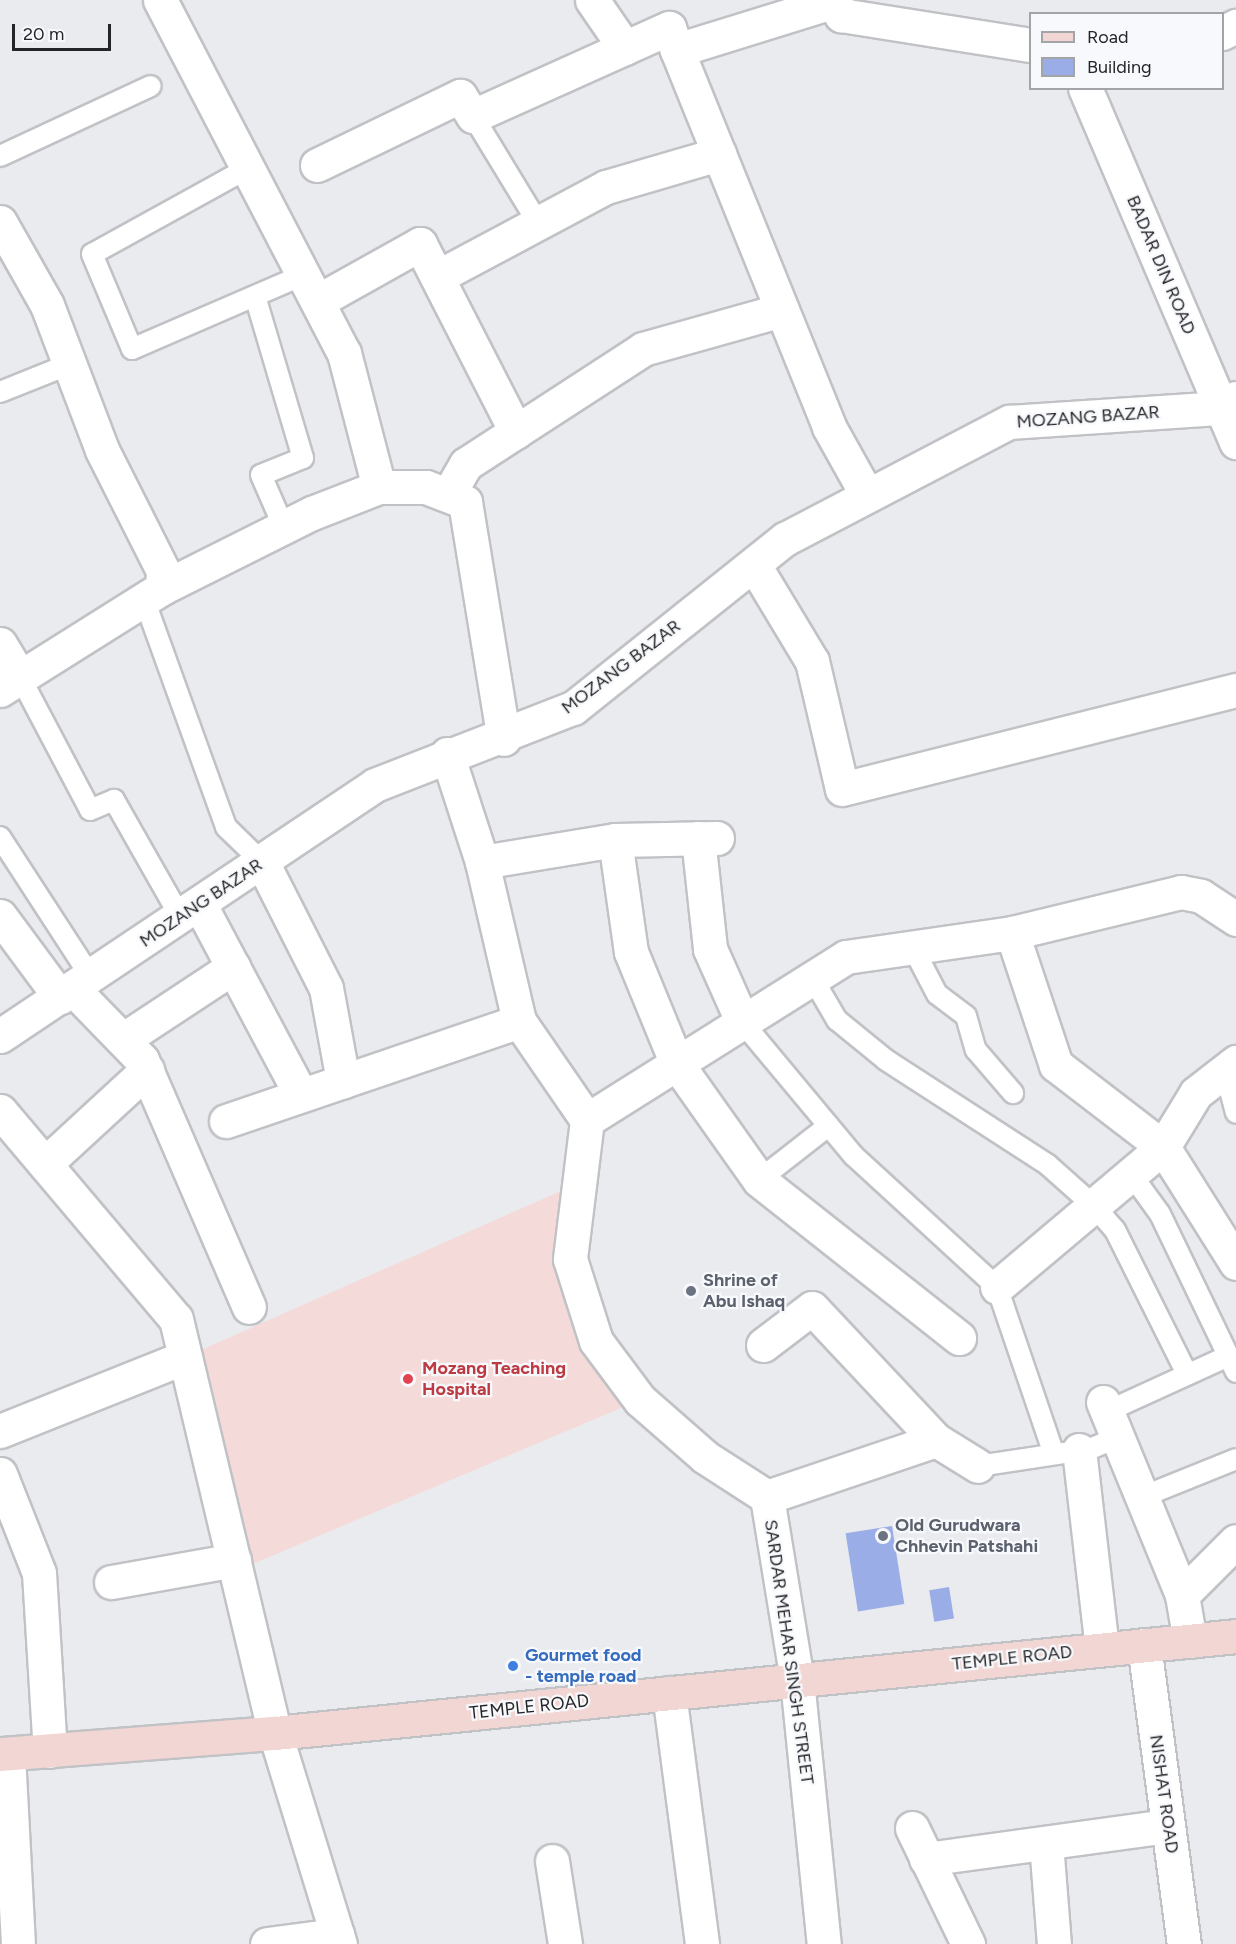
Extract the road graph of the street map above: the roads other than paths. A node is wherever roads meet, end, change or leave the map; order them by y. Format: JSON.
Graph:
{"nodes":[{"id":1,"x":160,"y":0,"type":"edge"},
{"id":2,"x":592,"y":0,"type":"edge"},
{"id":3,"x":898,"y":0,"type":"edge"},
{"id":4,"x":834,"y":1,"type":"edge"},
{"id":5,"x":872,"y":20,"type":"junction"},
{"id":6,"x":1029,"y":45,"type":"edge"},
{"id":7,"x":625,"y":48,"type":"junction"},
{"id":8,"x":677,"y":50,"type":"junction"},
{"id":9,"x":151,"y":86,"type":"dead end"},
{"id":10,"x":1094,"y":91,"type":"edge"},
{"id":11,"x":473,"y":116,"type":"junction"},
{"id":12,"x":719,"y":154,"type":"junction"},
{"id":13,"x":0,"y":156,"type":"edge"},
{"id":14,"x":317,"y":165,"type":"dead end"},
{"id":15,"x":248,"y":168,"type":"junction"},
{"id":16,"x":0,"y":222,"type":"edge"},
{"id":17,"x":538,"y":223,"type":"junction"},
{"id":18,"x":439,"y":276,"type":"junction"},
{"id":19,"x":310,"y":288,"type":"junction"},
{"id":20,"x":255,"y":296,"type":"junction"},
{"id":21,"x":782,"y":310,"type":"junction"},
{"id":22,"x":70,"y":364,"type":"junction"},
{"id":23,"x":0,"y":392,"type":"edge"},
{"id":24,"x":1229,"y":403,"type":"edge"},
{"id":25,"x":516,"y":432,"type":"junction"},
{"id":26,"x":1236,"y":442,"type":"edge"},
{"id":27,"x":379,"y":487,"type":"junction"},
{"id":28,"x":448,"y":495,"type":"junction"},
{"id":29,"x":867,"y":495,"type":"junction"},
{"id":30,"x":285,"y":530,"type":"junction"},
{"id":31,"x":754,"y":565,"type":"junction"},
{"id":32,"x":153,"y":593,"type":"junction"},
{"id":33,"x":0,"y":644,"type":"edge"},
{"id":34,"x":10,"y":683,"type":"edge"},
{"id":35,"x":1236,"y":690,"type":"edge"},
{"id":36,"x":504,"y":739,"type":"junction"},
{"id":37,"x":447,"y":754,"type":"junction"},
{"id":38,"x":0,"y":837,"type":"edge"},
{"id":39,"x":615,"y":840,"type":"junction"},
{"id":40,"x":262,"y":862,"type":"junction"},
{"id":41,"x":482,"y":862,"type":"junction"},
{"id":42,"x":190,"y":911,"type":"junction"},
{"id":43,"x":0,"y":916,"type":"edge"},
{"id":44,"x":1236,"y":919,"type":"edge"},
{"id":45,"x":1012,"y":933,"type":"junction"},
{"id":46,"x":914,"y":950,"type":"junction"},
{"id":47,"x":233,"y":967,"type":"junction"},
{"id":48,"x":813,"y":979,"type":"junction"},
{"id":49,"x":75,"y":988,"type":"junction"},
{"id":50,"x":519,"y":1022,"type":"junction"},
{"id":51,"x":743,"y":1023,"type":"junction"},
{"id":52,"x":0,"y":1036,"type":"edge"},
{"id":53,"x":124,"y":1039,"type":"junction"},
{"id":54,"x":677,"y":1064,"type":"junction"},
{"id":55,"x":1230,"y":1067,"type":"edge"},
{"id":56,"x":147,"y":1070,"type":"junction"},
{"id":57,"x":343,"y":1082,"type":"junction"},
{"id":58,"x":1013,"y":1092,"type":"dead end"},
{"id":59,"x":301,"y":1095,"type":"junction"},
{"id":60,"x":1236,"y":1113,"type":"edge"},
{"id":61,"x":587,"y":1120,"type":"junction"},
{"id":62,"x":226,"y":1121,"type":"dead end"},
{"id":63,"x":828,"y":1126,"type":"junction"},
{"id":64,"x":6,"y":1128,"type":"edge"},
{"id":65,"x":1163,"y":1147,"type":"junction"},
{"id":66,"x":45,"y":1164,"type":"junction"},
{"id":67,"x":1131,"y":1174,"type":"junction"},
{"id":68,"x":759,"y":1180,"type":"junction"},
{"id":69,"x":1094,"y":1206,"type":"junction"},
{"id":70,"x":1235,"y":1257,"type":"edge"},
{"id":71,"x":997,"y":1287,"type":"junction"},
{"id":72,"x":249,"y":1307,"type":"dead end"},
{"id":73,"x":959,"y":1338,"type":"dead end"},
{"id":74,"x":763,"y":1345,"type":"dead end"},
{"id":75,"x":185,"y":1357,"type":"junction"},
{"id":76,"x":1232,"y":1364,"type":"edge"},
{"id":77,"x":1187,"y":1374,"type":"junction"},
{"id":78,"x":1110,"y":1417,"type":"junction"},
{"id":79,"x":0,"y":1431,"type":"edge"},
{"id":80,"x":936,"y":1440,"type":"junction"},
{"id":81,"x":1066,"y":1452,"type":"junction"},
{"id":82,"x":1236,"y":1459,"type":"edge"},
{"id":83,"x":978,"y":1466,"type":"joint"},
{"id":84,"x":0,"y":1474,"type":"edge"},
{"id":85,"x":767,"y":1497,"type":"junction"},
{"id":86,"x":1142,"y":1497,"type":"junction"},
{"id":87,"x":8,"y":1521,"type":"edge"},
{"id":88,"x":1236,"y":1542,"type":"edge"},
{"id":89,"x":234,"y":1560,"type":"junction"},
{"id":90,"x":111,"y":1582,"type":"dead end"},
{"id":91,"x":1182,"y":1595,"type":"junction"},
{"id":92,"x":1236,"y":1636,"type":"edge"},
{"id":93,"x":1190,"y":1641,"type":"junction"},
{"id":94,"x":1144,"y":1645,"type":"junction"},
{"id":95,"x":1102,"y":1649,"type":"junction"},
{"id":96,"x":797,"y":1680,"type":"junction"},
{"id":97,"x":669,"y":1693,"type":"junction"},
{"id":98,"x":275,"y":1732,"type":"junction"},
{"id":99,"x":50,"y":1751,"type":"junction"},
{"id":100,"x":4,"y":1754,"type":"edge"},
{"id":101,"x":1168,"y":1826,"type":"junction"},
{"id":102,"x":912,"y":1828,"type":"dead end"},
{"id":103,"x":1046,"y":1843,"type":"junction"},
{"id":104,"x":926,"y":1859,"type":"junction"},
{"id":105,"x":552,"y":1861,"type":"dead end"},
{"id":106,"x":339,"y":1940,"type":"edge"},
{"id":107,"x":18,"y":1944,"type":"edge"},
{"id":108,"x":267,"y":1944,"type":"edge"},
{"id":109,"x":565,"y":1944,"type":"edge"},
{"id":110,"x":702,"y":1944,"type":"edge"},
{"id":111,"x":824,"y":1944,"type":"edge"},
{"id":112,"x":968,"y":1944,"type":"edge"},
{"id":113,"x":1054,"y":1944,"type":"edge"},
{"id":114,"x":1184,"y":1944,"type":"edge"}],
"edges":[{"from":1,"to":15,"type":"street"},
{"from":2,"to":7,"type":"street"},
{"from":3,"to":5,"type":"street"},
{"from":4,"to":5,"type":"street"},
{"from":4,"to":8,"type":"street"},
{"from":5,"to":6,"type":"street"},
{"from":7,"to":8,"type":"street"},
{"from":7,"to":11,"type":"street"},
{"from":8,"to":12,"type":"street"},
{"from":9,"to":13,"type":"lane"},
{"from":10,"to":24,"type":"street","name":"BADAR DIN ROAD"},
{"from":11,"to":14,"type":"street"},
{"from":11,"to":17,"type":"lane"},
{"from":12,"to":17,"type":"street"},
{"from":12,"to":21,"type":"street"},
{"from":15,"to":19,"type":"street"},
{"from":15,"to":20,"type":"lane"},
{"from":16,"to":22,"type":"street"},
{"from":17,"to":18,"type":"street"},
{"from":18,"to":19,"type":"street"},
{"from":18,"to":25,"type":"street"},
{"from":19,"to":20,"type":"lane"},
{"from":19,"to":27,"type":"street"},
{"from":20,"to":30,"type":"lane"},
{"from":21,"to":25,"type":"street"},
{"from":21,"to":29,"type":"street"},
{"from":22,"to":23,"type":"lane"},
{"from":22,"to":32,"type":"street"},
{"from":24,"to":26,"type":"street","name":"BADAR DIN ROAD"},
{"from":24,"to":29,"type":"street","name":"MOZANG BAZAR"},
{"from":25,"to":28,"type":"street"},
{"from":27,"to":28,"type":"street"},
{"from":27,"to":30,"type":"street"},
{"from":28,"to":36,"type":"street"},
{"from":29,"to":31,"type":"street","name":"MOZANG BAZAR"},
{"from":30,"to":32,"type":"street"},
{"from":31,"to":35,"type":"street"},
{"from":31,"to":36,"type":"street","name":"MOZANG BAZAR"},
{"from":32,"to":34,"type":"street"},
{"from":32,"to":40,"type":"lane"},
{"from":33,"to":34,"type":"street"},
{"from":34,"to":42,"type":"lane"},
{"from":36,"to":37,"type":"street","name":"MOZANG BAZAR"},
{"from":37,"to":40,"type":"street","name":"MOZANG BAZAR"},
{"from":37,"to":41,"type":"street"},
{"from":38,"to":49,"type":"lane"},
{"from":39,"to":41,"type":"street"},
{"from":39,"to":51,"type":"street"},
{"from":39,"to":54,"type":"street"},
{"from":40,"to":42,"type":"street","name":"MOZANG BAZAR"},
{"from":40,"to":57,"type":"street"},
{"from":41,"to":50,"type":"street"},
{"from":42,"to":47,"type":"street"},
{"from":42,"to":49,"type":"street","name":"MOZANG BAZAR"},
{"from":43,"to":49,"type":"street"},
{"from":44,"to":45,"type":"street"},
{"from":45,"to":46,"type":"street"},
{"from":45,"to":65,"type":"street"},
{"from":46,"to":48,"type":"street"},
{"from":46,"to":58,"type":"lane"},
{"from":47,"to":53,"type":"street"},
{"from":47,"to":59,"type":"street"},
{"from":48,"to":51,"type":"street"},
{"from":48,"to":69,"type":"lane"},
{"from":49,"to":52,"type":"street","name":"MOZANG BAZAR"},
{"from":49,"to":53,"type":"street"},
{"from":50,"to":57,"type":"street"},
{"from":50,"to":61,"type":"street"},
{"from":51,"to":54,"type":"street"},
{"from":51,"to":63,"type":"lane"},
{"from":53,"to":56,"type":"street"},
{"from":54,"to":61,"type":"street"},
{"from":54,"to":68,"type":"street"},
{"from":55,"to":60,"type":"lane"},
{"from":55,"to":65,"type":"street"},
{"from":56,"to":66,"type":"street"},
{"from":56,"to":72,"type":"street"},
{"from":57,"to":59,"type":"street"},
{"from":59,"to":62,"type":"street"},
{"from":61,"to":85,"type":"street","name":"SARDAR MEHAR SINGH STREET"},
{"from":63,"to":68,"type":"lane"},
{"from":63,"to":71,"type":"lane"},
{"from":64,"to":66,"type":"street"},
{"from":65,"to":67,"type":"street"},
{"from":65,"to":70,"type":"street"},
{"from":66,"to":75,"type":"street"},
{"from":67,"to":69,"type":"street"},
{"from":67,"to":76,"type":"lane"},
{"from":68,"to":73,"type":"street"},
{"from":69,"to":71,"type":"street"},
{"from":69,"to":77,"type":"lane"},
{"from":71,"to":81,"type":"lane"},
{"from":74,"to":80,"type":"street"},
{"from":75,"to":79,"type":"street"},
{"from":75,"to":89,"type":"street"},
{"from":76,"to":77,"type":"lane"},
{"from":77,"to":78,"type":"lane"},
{"from":78,"to":81,"type":"lane"},
{"from":78,"to":86,"type":"street"},
{"from":80,"to":83,"type":"street"},
{"from":80,"to":85,"type":"street"},
{"from":81,"to":83,"type":"lane"},
{"from":81,"to":95,"type":"street"},
{"from":82,"to":86,"type":"lane"},
{"from":84,"to":87,"type":"street"},
{"from":85,"to":96,"type":"street","name":"SARDAR MEHAR SINGH STREET"},
{"from":86,"to":91,"type":"street"},
{"from":87,"to":99,"type":"street"},
{"from":88,"to":91,"type":"street"},
{"from":89,"to":90,"type":"street"},
{"from":89,"to":98,"type":"street"},
{"from":91,"to":93,"type":"street"},
{"from":92,"to":93,"type":"street","name":"TEMPLE ROAD"},
{"from":93,"to":94,"type":"street","name":"TEMPLE ROAD"},
{"from":94,"to":95,"type":"street","name":"TEMPLE ROAD"},
{"from":94,"to":101,"type":"street","name":"NISHAT ROAD"},
{"from":95,"to":96,"type":"street","name":"TEMPLE ROAD"},
{"from":96,"to":97,"type":"street","name":"TEMPLE ROAD"},
{"from":96,"to":111,"type":"street","name":"SARDAR MEHAR SINGH STREET"},
{"from":97,"to":98,"type":"street","name":"TEMPLE ROAD"},
{"from":97,"to":110,"type":"street"},
{"from":98,"to":99,"type":"street","name":"TEMPLE ROAD"},
{"from":98,"to":106,"type":"street"},
{"from":99,"to":100,"type":"street","name":"TEMPLE ROAD"},
{"from":100,"to":107,"type":"street"},
{"from":101,"to":103,"type":"street"},
{"from":101,"to":114,"type":"street","name":"NISHAT ROAD"},
{"from":102,"to":104,"type":"street"},
{"from":103,"to":104,"type":"street"},
{"from":103,"to":113,"type":"street"},
{"from":104,"to":112,"type":"street"},
{"from":105,"to":109,"type":"street"},
{"from":106,"to":108,"type":"street"}]}
